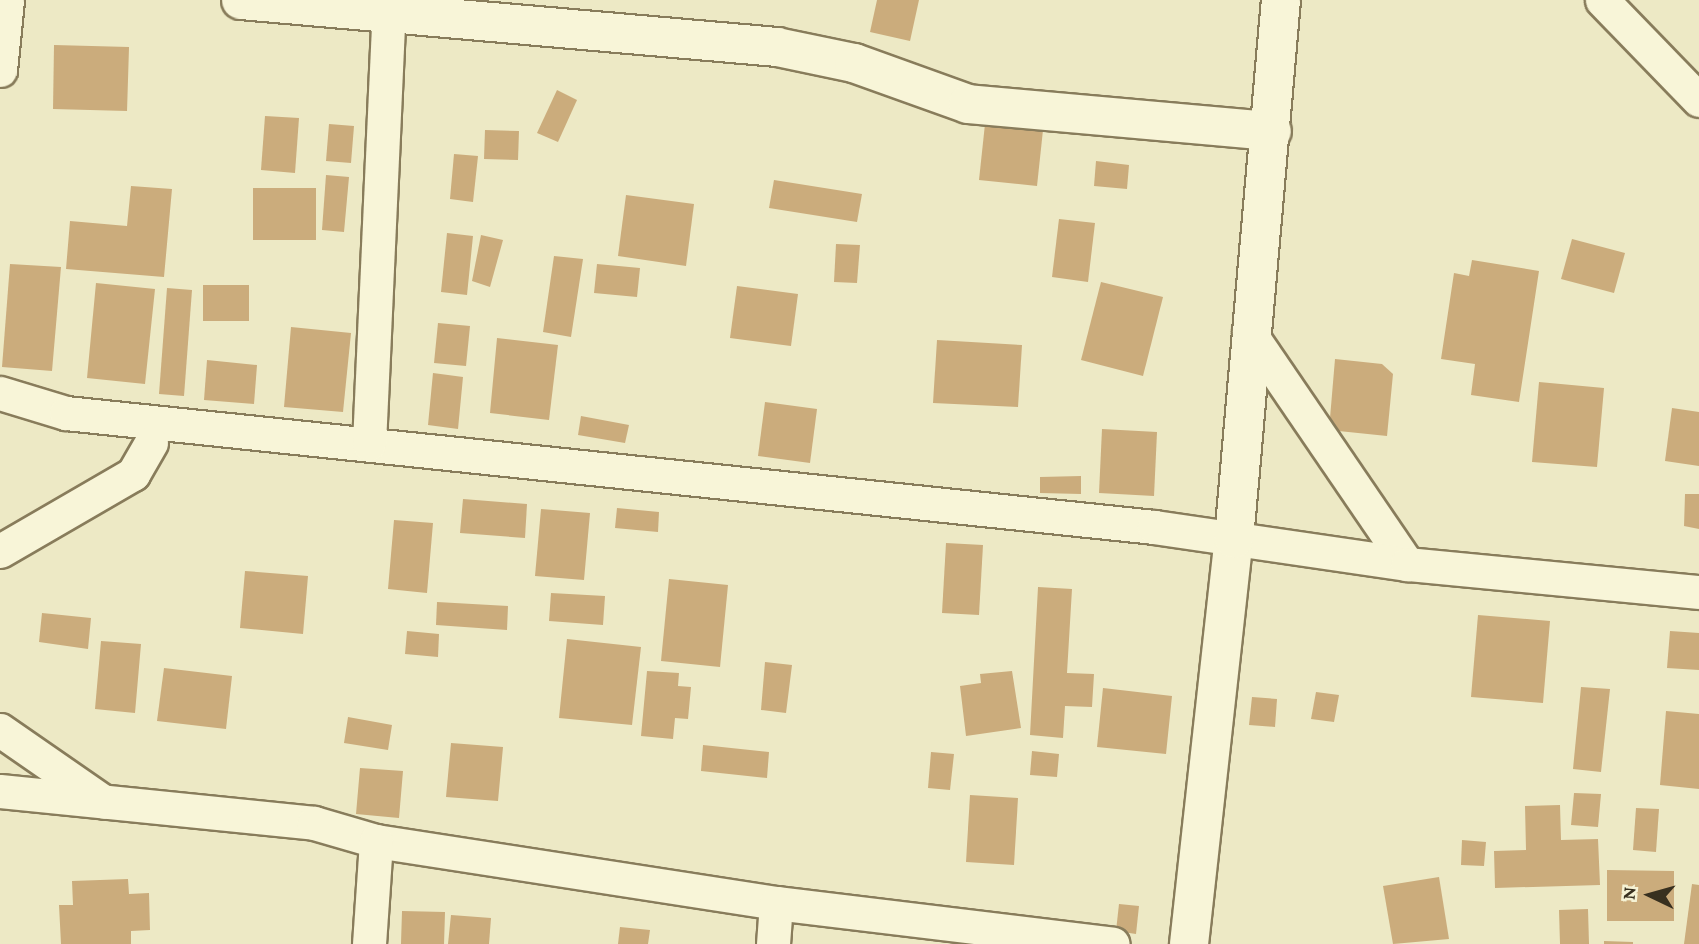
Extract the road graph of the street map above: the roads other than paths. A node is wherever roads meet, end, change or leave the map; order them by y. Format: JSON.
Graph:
{"nodes":[{"id":1,"x":6,"y":0,"type":"edge"},
{"id":2,"x":241,"y":0,"type":"edge"},
{"id":3,"x":1282,"y":0,"type":"edge"},
{"id":4,"x":1602,"y":0,"type":"edge"},
{"id":5,"x":389,"y":7,"type":"edge"},
{"id":6,"x":1,"y":54,"type":"edge"},
{"id":7,"x":1699,"y":100,"type":"edge"},
{"id":8,"x":1272,"y":131,"type":"junction"},
{"id":9,"x":1249,"y":332,"type":"junction"},
{"id":10,"x":0,"y":393,"type":"edge"},
{"id":11,"x":150,"y":443,"type":"dead end"},
{"id":12,"x":369,"y":444,"type":"junction"},
{"id":13,"x":1234,"y":539,"type":"junction"},
{"id":14,"x":0,"y":551,"type":"edge"},
{"id":15,"x":1407,"y":564,"type":"junction"},
{"id":16,"x":1699,"y":592,"type":"edge"},
{"id":17,"x":0,"y":730,"type":"edge"},
{"id":18,"x":0,"y":792,"type":"edge"},
{"id":19,"x":106,"y":803,"type":"junction"},
{"id":20,"x":376,"y":841,"type":"junction"},
{"id":21,"x":776,"y":903,"type":"junction"},
{"id":22,"x":369,"y":944,"type":"edge"},
{"id":23,"x":773,"y":944,"type":"edge"},
{"id":24,"x":1113,"y":944,"type":"edge"},
{"id":25,"x":1189,"y":944,"type":"edge"}],
"edges":[{"from":1,"to":6,"type":"street"},
{"from":2,"to":5,"type":"street"},
{"from":3,"to":8,"type":"street"},
{"from":4,"to":7,"type":"street"},
{"from":5,"to":8,"type":"street"},
{"from":5,"to":12,"type":"street"},
{"from":8,"to":9,"type":"street"},
{"from":9,"to":13,"type":"street"},
{"from":9,"to":15,"type":"street"},
{"from":10,"to":12,"type":"street"},
{"from":11,"to":14,"type":"street"},
{"from":12,"to":13,"type":"street"},
{"from":13,"to":15,"type":"street"},
{"from":13,"to":25,"type":"street"},
{"from":15,"to":16,"type":"street"},
{"from":17,"to":19,"type":"street"},
{"from":18,"to":19,"type":"street"},
{"from":19,"to":20,"type":"street"},
{"from":20,"to":21,"type":"street"},
{"from":20,"to":22,"type":"street"},
{"from":21,"to":23,"type":"street"},
{"from":21,"to":24,"type":"street"}]}
